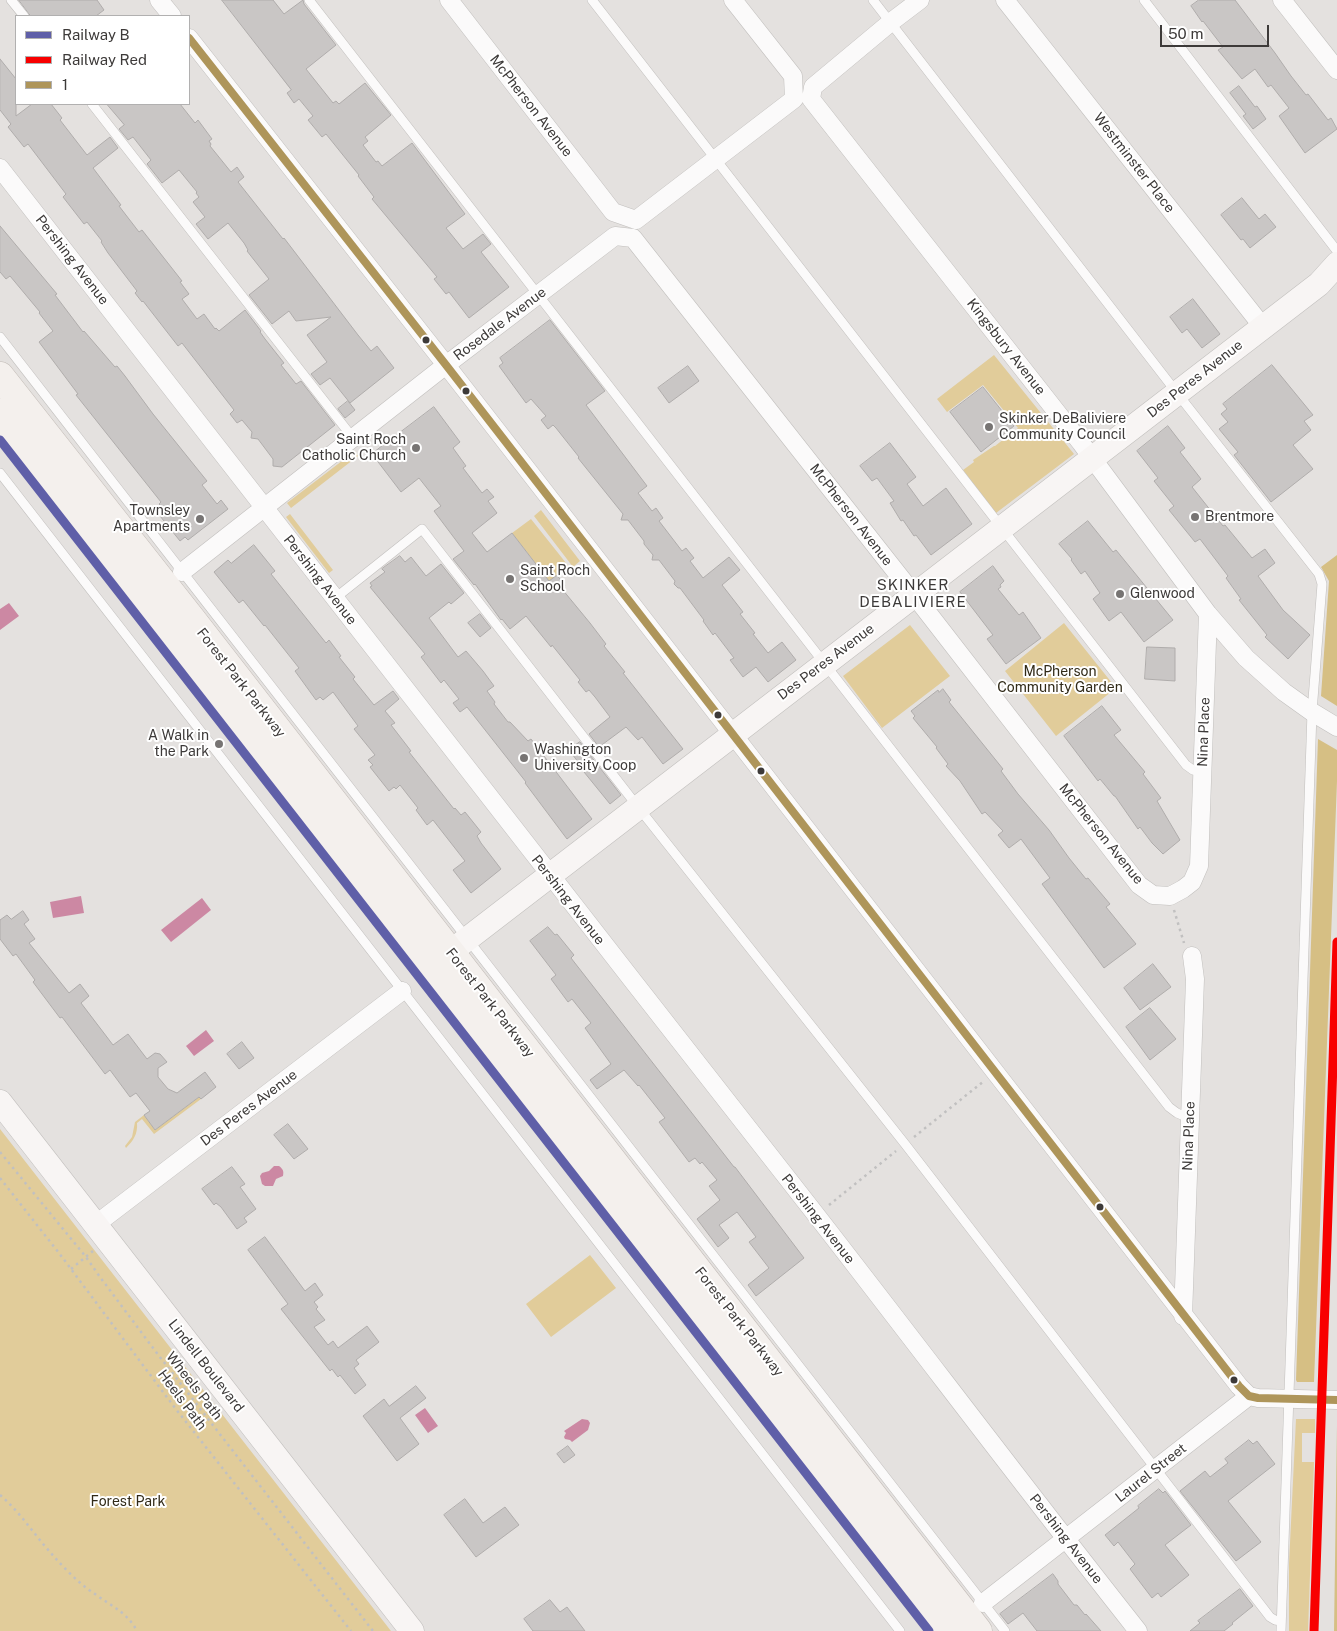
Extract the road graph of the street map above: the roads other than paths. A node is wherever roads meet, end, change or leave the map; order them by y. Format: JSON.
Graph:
{"nodes":[{"id":1,"x":11,"y":0,"type":"edge"},
{"id":2,"x":159,"y":0,"type":"edge"},
{"id":3,"x":309,"y":0,"type":"edge"},
{"id":4,"x":449,"y":0,"type":"edge"},
{"id":5,"x":592,"y":0,"type":"edge"},
{"id":6,"x":733,"y":0,"type":"edge"},
{"id":7,"x":874,"y":0,"type":"edge"},
{"id":8,"x":920,"y":0,"type":"edge"},
{"id":9,"x":1004,"y":0,"type":"edge"},
{"id":10,"x":1144,"y":0,"type":"edge"},
{"id":11,"x":1282,"y":0,"type":"edge"},
{"id":12,"x":23,"y":15,"type":"edge"},
{"id":13,"x":171,"y":15,"type":"edge"},
{"id":14,"x":891,"y":22,"type":"junction"},
{"id":15,"x":190,"y":39,"type":"edge"},
{"id":16,"x":1337,"y":70,"type":"edge"},
{"id":17,"x":93,"y":105,"type":"edge"},
{"id":18,"x":716,"y":158,"type":"junction"},
{"id":19,"x":0,"y":168,"type":"edge"},
{"id":20,"x":633,"y":238,"type":"joint"},
{"id":21,"x":1337,"y":251,"type":"edge"},
{"id":22,"x":1337,"y":264,"type":"edge"},
{"id":23,"x":538,"y":295,"type":"junction"},
{"id":24,"x":1263,"y":327,"type":"junction"},
{"id":25,"x":0,"y":338,"type":"edge"},
{"id":26,"x":446,"y":365,"type":"junction"},
{"id":27,"x":0,"y":376,"type":"edge"},
{"id":28,"x":1177,"y":393,"type":"junction"},
{"id":29,"x":0,"y":413,"type":"edge"},
{"id":30,"x":353,"y":438,"type":"junction"},
{"id":31,"x":1092,"y":458,"type":"junction"},
{"id":32,"x":0,"y":473,"type":"edge"},
{"id":33,"x":264,"y":508,"type":"junction"},
{"id":34,"x":1001,"y":528,"type":"junction"},
{"id":35,"x":182,"y":572,"type":"junction"},
{"id":36,"x":914,"y":595,"type":"junction"},
{"id":37,"x":334,"y":599,"type":"junction"},
{"id":38,"x":1208,"y":614,"type":"junction"},
{"id":39,"x":825,"y":664,"type":"junction"},
{"id":40,"x":1312,"y":712,"type":"junction"},
{"id":41,"x":1337,"y":727,"type":"edge"},
{"id":42,"x":732,"y":735,"type":"junction"},
{"id":43,"x":1202,"y":772,"type":"junction"},
{"id":44,"x":638,"y":807,"type":"junction"},
{"id":45,"x":549,"y":875,"type":"junction"},
{"id":46,"x":1170,"y":896,"type":"joint"},
{"id":47,"x":450,"y":952,"type":"junction"},
{"id":48,"x":1192,"y":956,"type":"road end"},
{"id":49,"x":402,"y":991,"type":"junction"},
{"id":50,"x":0,"y":1102,"type":"edge"},
{"id":51,"x":1190,"y":1118,"type":"junction"},
{"id":52,"x":96,"y":1225,"type":"junction"},
{"id":53,"x":1183,"y":1316,"type":"junction"},
{"id":54,"x":1249,"y":1396,"type":"junction"},
{"id":55,"x":1292,"y":1399,"type":"junction"},
{"id":56,"x":1337,"y":1400,"type":"edge"},
{"id":57,"x":1156,"y":1470,"type":"junction"},
{"id":58,"x":1065,"y":1539,"type":"junction"},
{"id":59,"x":983,"y":1603,"type":"junction"},
{"id":60,"x":1281,"y":1621,"type":"junction"},
{"id":61,"x":412,"y":1631,"type":"edge"},
{"id":62,"x":900,"y":1631,"type":"edge"},
{"id":63,"x":950,"y":1631,"type":"edge"},
{"id":64,"x":978,"y":1631,"type":"edge"},
{"id":65,"x":1005,"y":1631,"type":"edge"},
{"id":66,"x":1138,"y":1631,"type":"edge"},
{"id":67,"x":1281,"y":1631,"type":"edge"}],
"edges":[{"from":1,"to":12,"type":"lane"},
{"from":2,"to":13,"type":"street"},
{"from":3,"to":23,"type":"lane"},
{"from":4,"to":18,"type":"street","name":"McPherson Avenue"},
{"from":5,"to":18,"type":"lane"},
{"from":6,"to":18,"type":"street"},
{"from":7,"to":14,"type":"lane"},
{"from":8,"to":14,"type":"street"},
{"from":9,"to":24,"type":"street","name":"Westminster Place"},
{"from":10,"to":21,"type":"lane"},
{"from":11,"to":16,"type":"street"},
{"from":14,"to":28,"type":"lane"},
{"from":14,"to":31,"type":"street","name":"Kingsbury Avenue"},
{"from":15,"to":26,"type":"street"},
{"from":17,"to":30,"type":"lane"},
{"from":18,"to":34,"type":"lane"},
{"from":19,"to":33,"type":"street","name":"Pershing Avenue"},
{"from":20,"to":23,"type":"street","name":"Rosedale Avenue"},
{"from":20,"to":36,"type":"street","name":"McPherson Avenue"},
{"from":22,"to":24,"type":"street","name":"Des Peres Avenue"},
{"from":23,"to":26,"type":"street","name":"Rosedale Avenue"},
{"from":23,"to":39,"type":"lane"},
{"from":24,"to":28,"type":"street","name":"Des Peres Avenue"},
{"from":25,"to":35,"type":"lane"},
{"from":26,"to":30,"type":"street","name":"Rosedale Avenue"},
{"from":26,"to":42,"type":"street"},
{"from":27,"to":47,"type":"main road","name":"Forest Park Parkway"},
{"from":28,"to":31,"type":"street","name":"Des Peres Avenue"},
{"from":28,"to":40,"type":"lane"},
{"from":29,"to":47,"type":"main road","name":"Forest Park Parkway"},
{"from":30,"to":33,"type":"street","name":"Rosedale Avenue"},
{"from":31,"to":34,"type":"street","name":"Des Peres Avenue"},
{"from":31,"to":38,"type":"street","name":"Kingsbury Avenue"},
{"from":32,"to":49,"type":"lane"},
{"from":33,"to":35,"type":"street","name":"Rosedale Avenue"},
{"from":33,"to":37,"type":"street","name":"Pershing Avenue"},
{"from":34,"to":36,"type":"street","name":"Des Peres Avenue"},
{"from":34,"to":43,"type":"lane"},
{"from":35,"to":47,"type":"lane"},
{"from":36,"to":39,"type":"street","name":"Des Peres Avenue"},
{"from":36,"to":46,"type":"street","name":"McPherson Avenue"},
{"from":37,"to":44,"type":"lane"},
{"from":37,"to":45,"type":"street","name":"Pershing Avenue"},
{"from":38,"to":40,"type":"street","name":"Kingsbury Avenue"},
{"from":38,"to":43,"type":"street","name":"Nina Place"},
{"from":39,"to":42,"type":"street","name":"Des Peres Avenue"},
{"from":39,"to":51,"type":"lane"},
{"from":40,"to":41,"type":"street","name":"Kingsbury Avenue"},
{"from":40,"to":55,"type":"lane"},
{"from":42,"to":44,"type":"street","name":"Des Peres Avenue"},
{"from":42,"to":53,"type":"street"},
{"from":43,"to":46,"type":"street","name":"Nina Place"},
{"from":44,"to":45,"type":"street","name":"Des Peres Avenue"},
{"from":44,"to":57,"type":"lane"},
{"from":45,"to":47,"type":"street","name":"Des Peres Avenue"},
{"from":45,"to":58,"type":"street","name":"Pershing Avenue"},
{"from":47,"to":59,"type":"lane"},
{"from":47,"to":63,"type":"main road","name":"Forest Park Parkway"},
{"from":47,"to":64,"type":"main road","name":"Forest Park Parkway"},
{"from":48,"to":51,"type":"street","name":"Nina Place"},
{"from":49,"to":52,"type":"street","name":"Des Peres Avenue"},
{"from":49,"to":62,"type":"lane"},
{"from":50,"to":52,"type":"street","name":"Lindell Boulevard"},
{"from":51,"to":53,"type":"street","name":"Nina Place"},
{"from":52,"to":61,"type":"street","name":"Lindell Boulevard"},
{"from":53,"to":54,"type":"street"},
{"from":54,"to":55,"type":"street"},
{"from":54,"to":57,"type":"street","name":"Laurel Street"},
{"from":55,"to":56,"type":"street"},
{"from":55,"to":60,"type":"lane"},
{"from":57,"to":58,"type":"street","name":"Laurel Street"},
{"from":57,"to":60,"type":"lane"},
{"from":58,"to":59,"type":"street","name":"Laurel Street"},
{"from":58,"to":66,"type":"street","name":"Pershing Avenue"},
{"from":59,"to":65,"type":"lane"},
{"from":60,"to":67,"type":"lane"}]}
